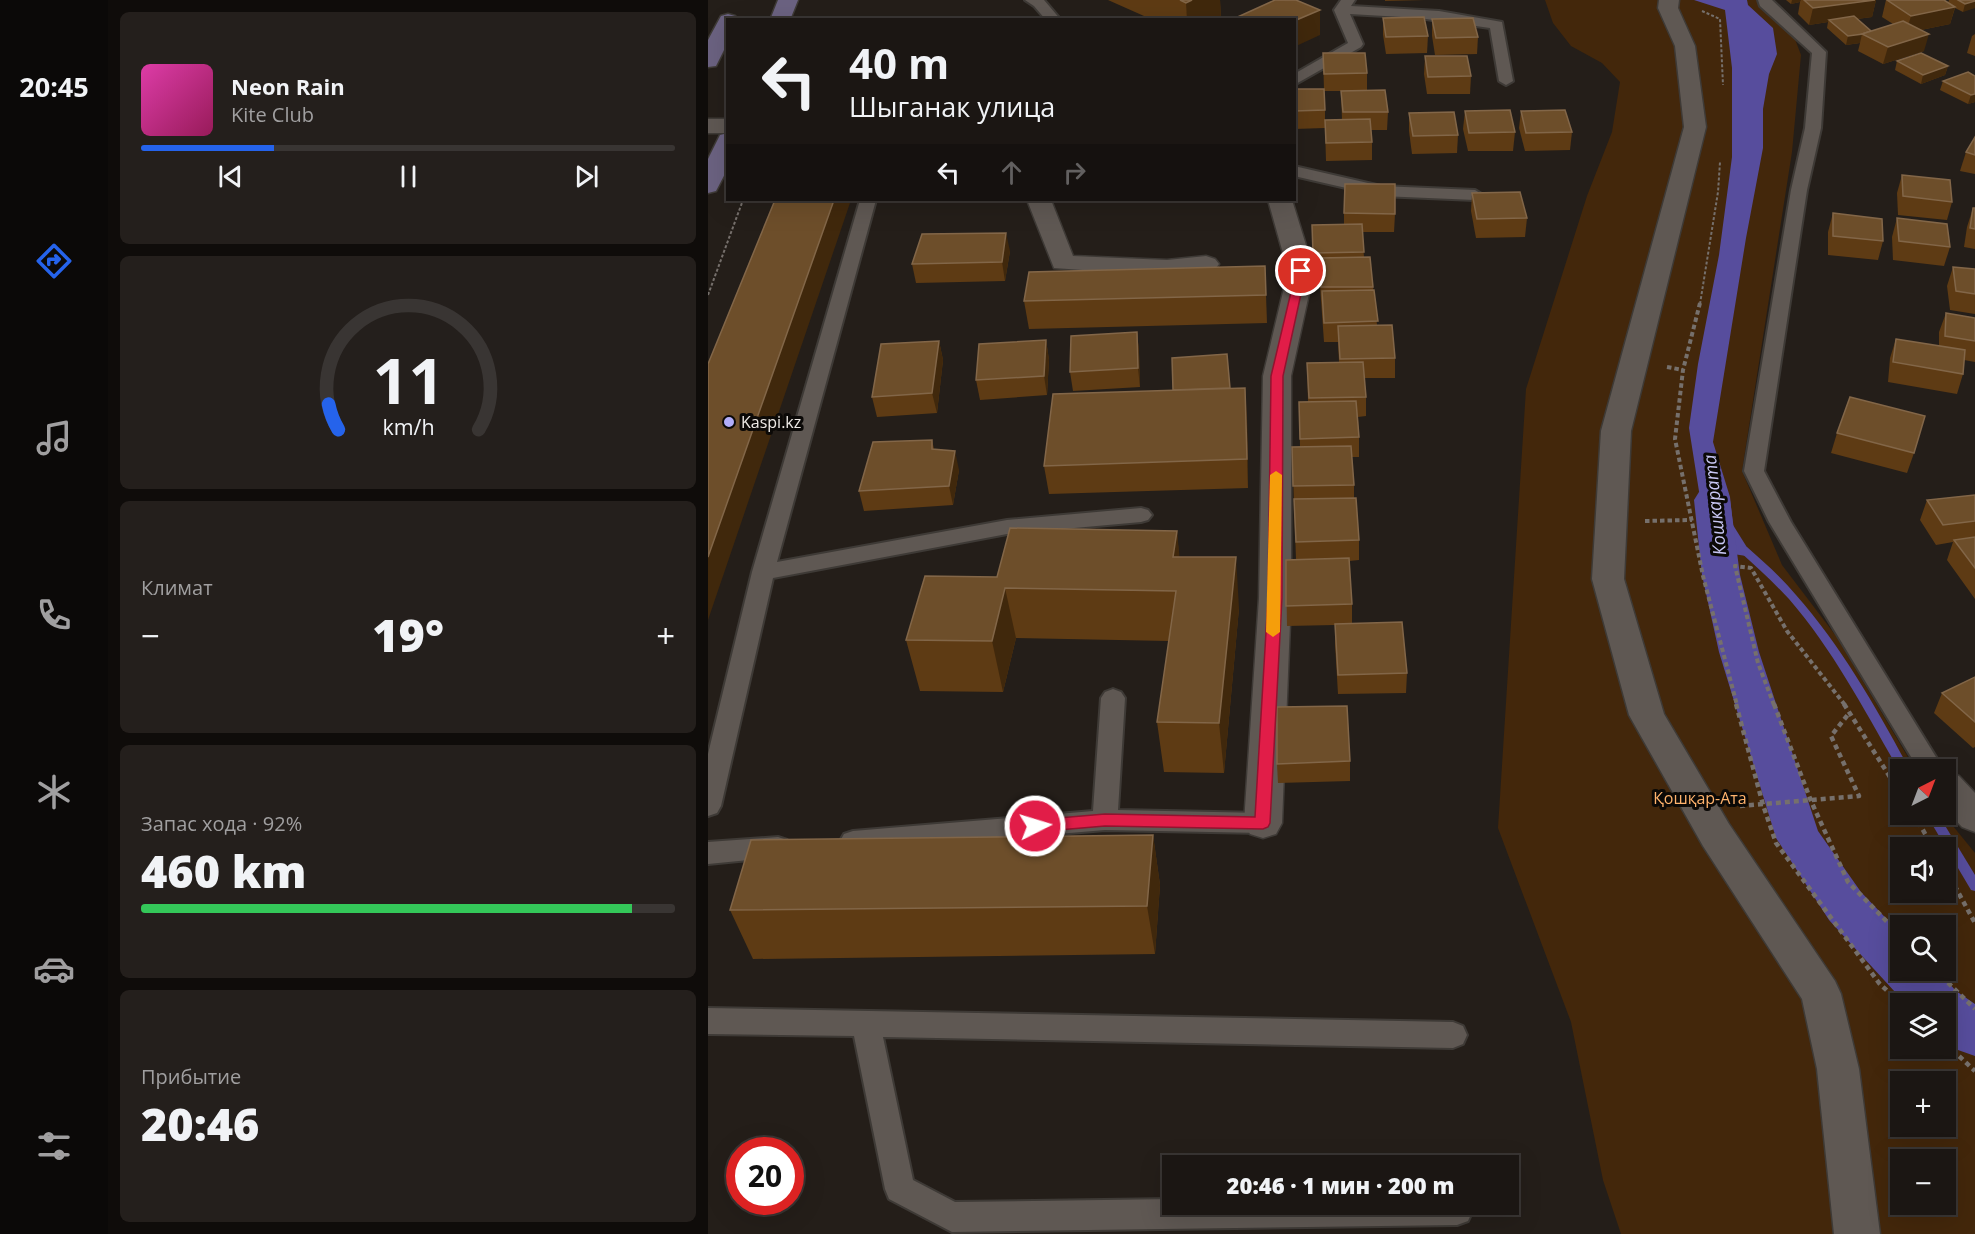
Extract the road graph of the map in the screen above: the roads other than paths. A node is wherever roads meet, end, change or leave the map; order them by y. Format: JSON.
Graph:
{"nodes":[{"id":1,"x":737,"y":0,"type":"edge"},
{"id":2,"x":788,"y":0,"type":"edge"},
{"id":3,"x":1032,"y":0,"type":"edge"},
{"id":4,"x":1669,"y":0,"type":"edge"},
{"id":5,"x":1765,"y":0,"type":"edge"},
{"id":6,"x":1345,"y":5,"type":"edge"},
{"id":7,"x":729,"y":18,"type":"edge"},
{"id":8,"x":781,"y":18,"type":"edge"},
{"id":9,"x":1052,"y":18,"type":"edge"},
{"id":10,"x":726,"y":24,"type":"edge"},
{"id":11,"x":708,"y":61,"type":"edge"},
{"id":12,"x":1296,"y":80,"type":"edge"},
{"id":13,"x":1506,"y":81,"type":"dead end"},
{"id":14,"x":708,"y":126,"type":"edge"},
{"id":15,"x":726,"y":126,"type":"edge"},
{"id":16,"x":726,"y":145,"type":"edge"},
{"id":17,"x":1296,"y":171,"type":"edge"},
{"id":18,"x":708,"y":186,"type":"edge"},
{"id":19,"x":1475,"y":195,"type":"edge"},
{"id":20,"x":868,"y":201,"type":"edge"},
{"id":21,"x":1039,"y":201,"type":"edge"},
{"id":22,"x":1280,"y":201,"type":"edge"},
{"id":23,"x":1206,"y":264,"type":"dead end"},
{"id":24,"x":1141,"y":515,"type":"dead end"},
{"id":25,"x":763,"y":572,"type":"junction"},
{"id":26,"x":1113,"y":698,"type":"dead end"},
{"id":27,"x":1925,"y":759,"type":"edge"},
{"id":28,"x":1956,"y":797,"type":"edge"},
{"id":29,"x":708,"y":806,"type":"edge"},
{"id":30,"x":1975,"y":817,"type":"edge"},
{"id":31,"x":1105,"y":820,"type":"junction"},
{"id":32,"x":1263,"y":823,"type":"joint"},
{"id":33,"x":708,"y":853,"type":"edge"},
{"id":34,"x":708,"y":1021,"type":"edge"},
{"id":35,"x":866,"y":1024,"type":"junction"},
{"id":36,"x":1454,"y":1035,"type":"dead end"},
{"id":37,"x":1162,"y":1214,"type":"edge"},
{"id":38,"x":1857,"y":1234,"type":"edge"}],
"edges":[{"from":1,"to":7,"type":"main road"},
{"from":2,"to":8,"type":"main road"},
{"from":3,"to":9,"type":"lane"},
{"from":4,"to":38,"type":"street"},
{"from":5,"to":27,"type":"lane"},
{"from":6,"to":12,"type":"lane"},
{"from":6,"to":13,"type":"lane"},
{"from":10,"to":11,"type":"main road"},
{"from":14,"to":15,"type":"street"},
{"from":16,"to":18,"type":"main road"},
{"from":17,"to":19,"type":"lane"},
{"from":20,"to":25,"type":"lane"},
{"from":21,"to":23,"type":"street"},
{"from":22,"to":32,"type":"street"},
{"from":24,"to":25,"type":"lane"},
{"from":25,"to":29,"type":"lane"},
{"from":26,"to":31,"type":"lane"},
{"from":28,"to":30,"type":"street"},
{"from":31,"to":32,"type":"lane"},
{"from":31,"to":33,"type":"lane"},
{"from":34,"to":35,"type":"lane"},
{"from":35,"to":36,"type":"lane"},
{"from":35,"to":37,"type":"lane"}]}
